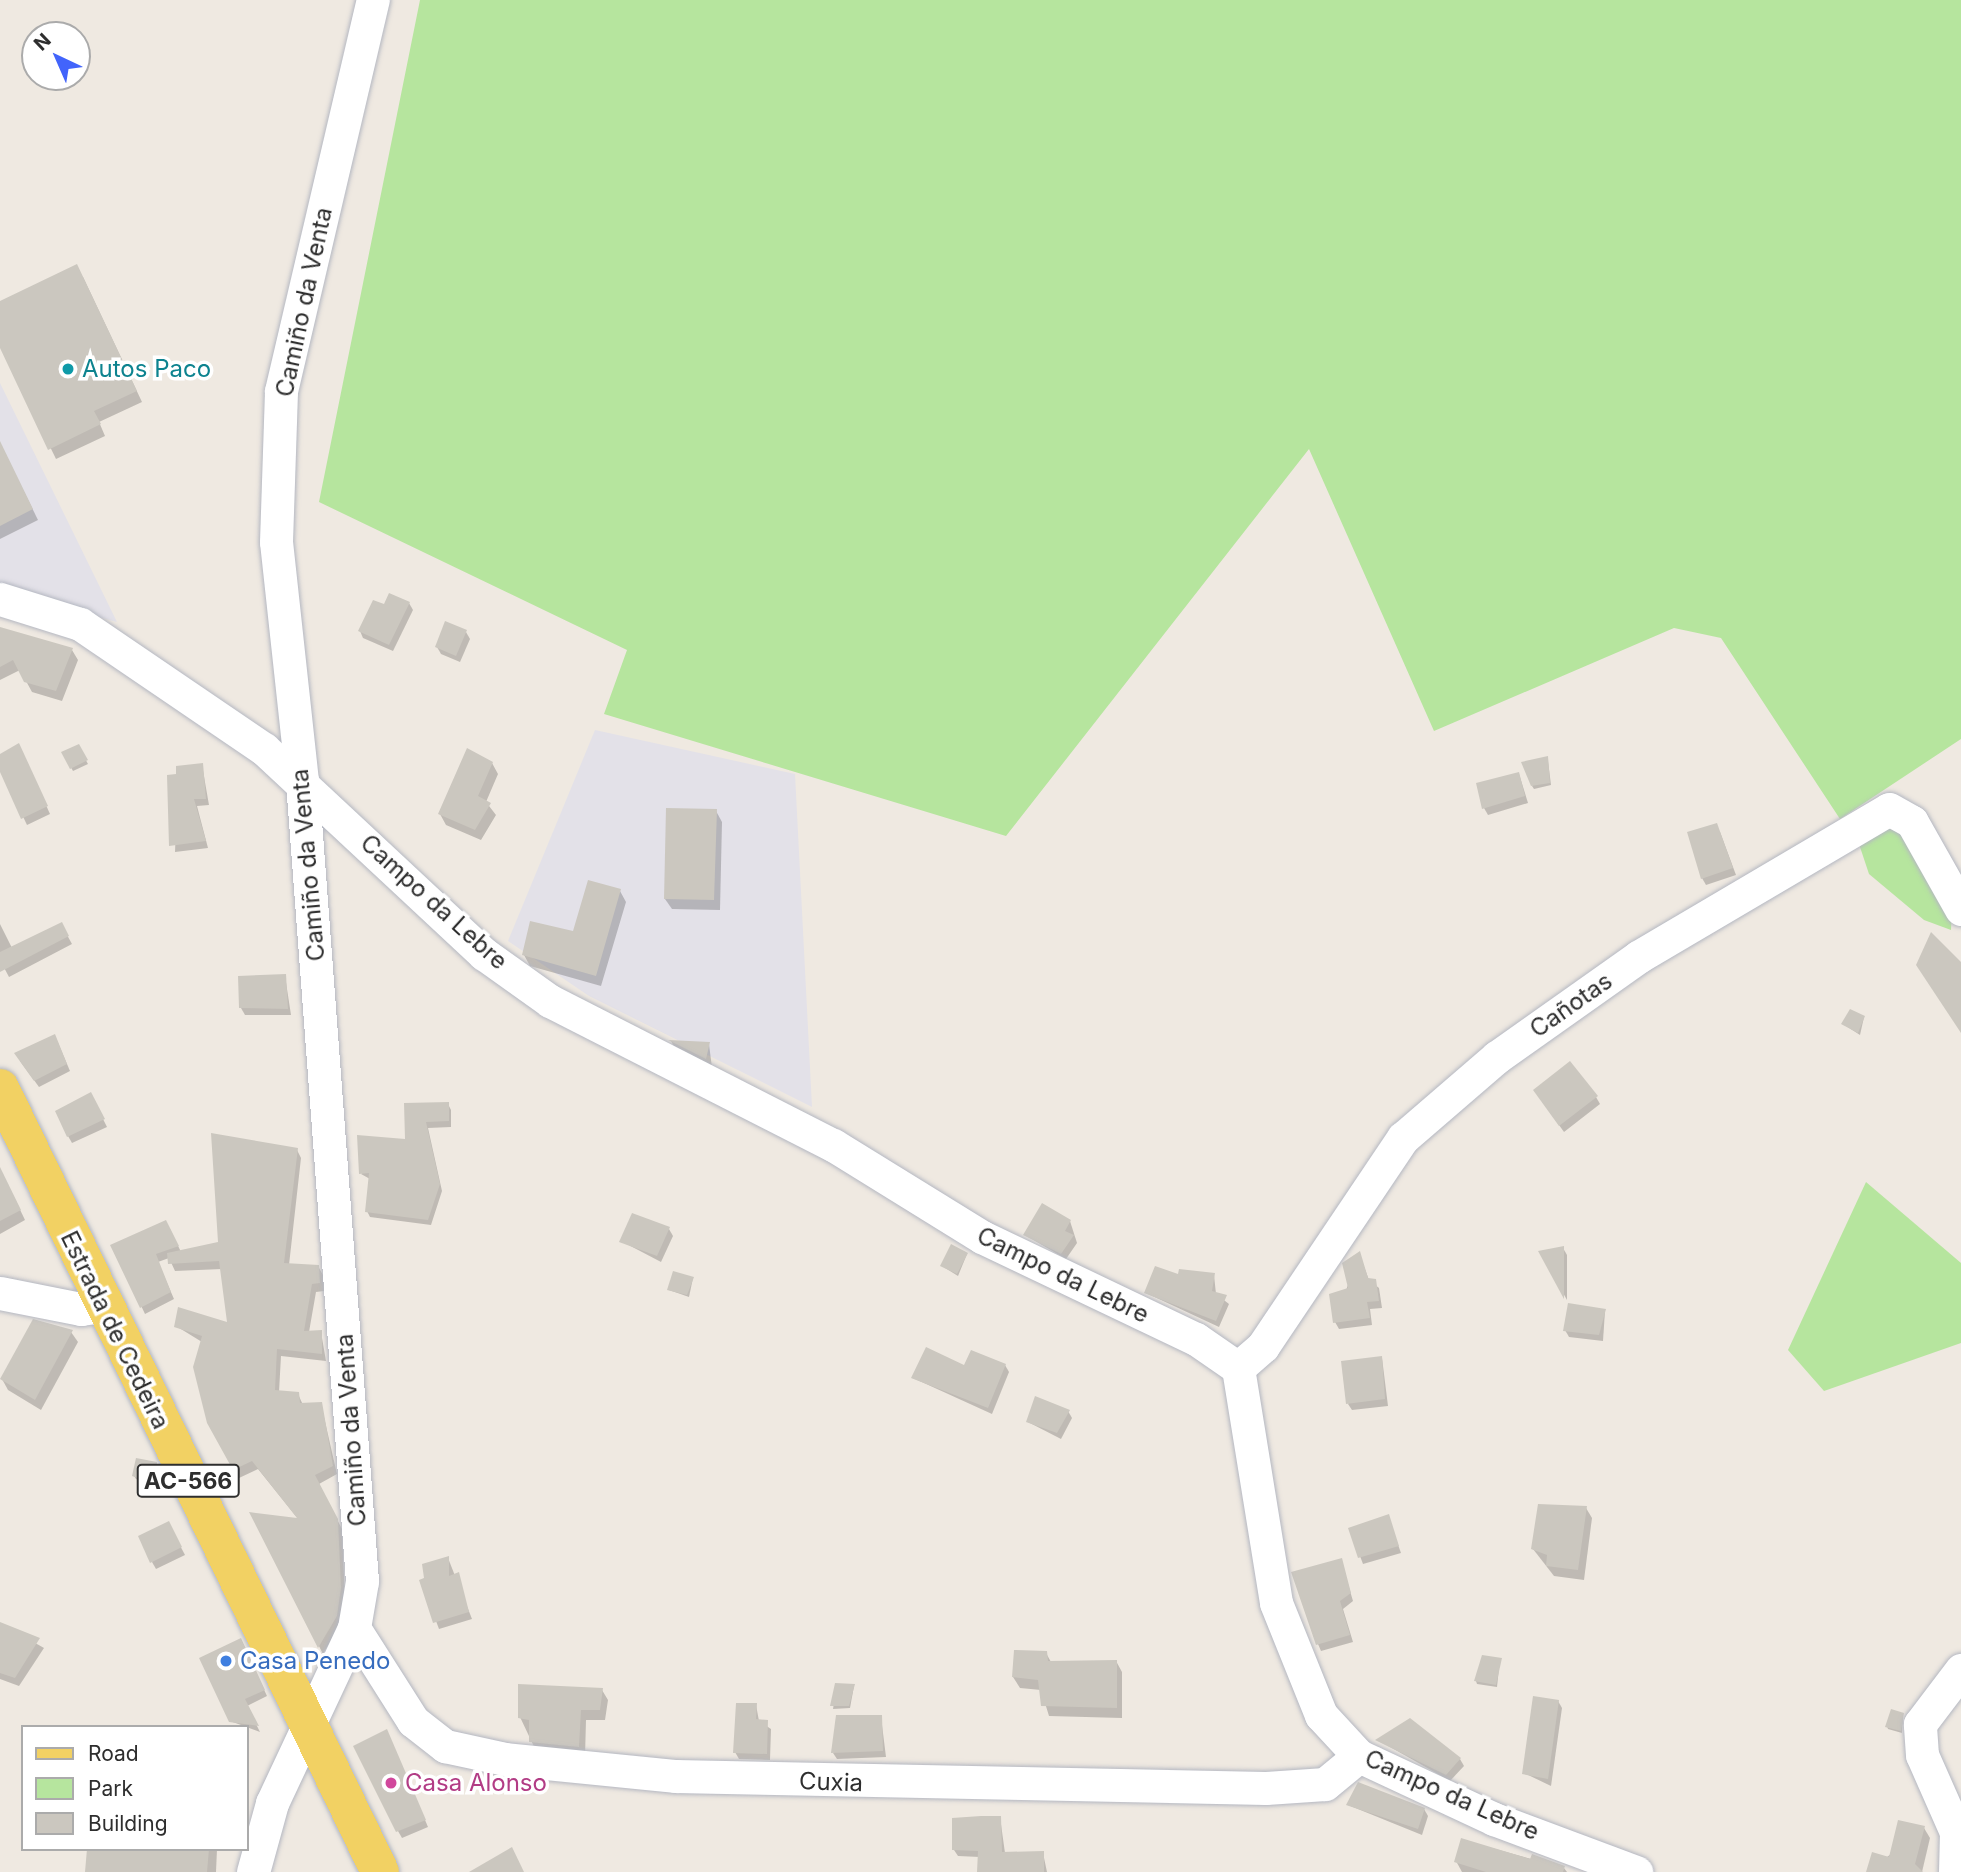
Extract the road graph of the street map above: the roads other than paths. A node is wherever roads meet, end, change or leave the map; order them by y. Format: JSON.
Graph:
{"nodes":[{"id":1,"x":373,"y":0,"type":"edge"},
{"id":2,"x":0,"y":600,"type":"edge"},
{"id":3,"x":302,"y":781,"type":"junction"},
{"id":4,"x":1961,"y":909,"type":"edge"},
{"id":5,"x":0,"y":1088,"type":"edge"},
{"id":6,"x":0,"y":1293,"type":"edge"},
{"id":7,"x":103,"y":1306,"type":"junction"},
{"id":8,"x":1238,"y":1368,"type":"junction"},
{"id":9,"x":354,"y":1628,"type":"junction"},
{"id":10,"x":1961,"y":1670,"type":"edge"},
{"id":11,"x":310,"y":1730,"type":"junction"},
{"id":12,"x":1359,"y":1756,"type":"junction"},
{"id":13,"x":253,"y":1872,"type":"edge"},
{"id":14,"x":380,"y":1872,"type":"edge"},
{"id":15,"x":1636,"y":1872,"type":"edge"},
{"id":16,"x":1955,"y":1872,"type":"edge"}],
"edges":[{"from":1,"to":3,"type":"street","name":"Camiño da Venta"},
{"from":2,"to":3,"type":"street","name":"Campo da Lebre"},
{"from":3,"to":8,"type":"street","name":"Campo da Lebre"},
{"from":3,"to":9,"type":"street","name":"Camiño da Venta"},
{"from":4,"to":8,"type":"street","name":"Cañotas"},
{"from":5,"to":7,"type":"main road","name":"Estrada de Cedeira","number":"AC-566"},
{"from":6,"to":7,"type":"street"},
{"from":7,"to":11,"type":"main road","name":"Estrada de Cedeira","number":"AC-566"},
{"from":8,"to":12,"type":"street","name":"Campo da Lebre"},
{"from":9,"to":11,"type":"street","name":"Camiño da Venta"},
{"from":9,"to":12,"type":"street","name":"Cuxia"},
{"from":10,"to":16,"type":"street"},
{"from":11,"to":13,"type":"street","name":"Camiño da Venta"},
{"from":11,"to":14,"type":"main road","name":"Estrada de Cedeira","number":"AC-566"},
{"from":12,"to":15,"type":"street","name":"Campo da Lebre"}]}
